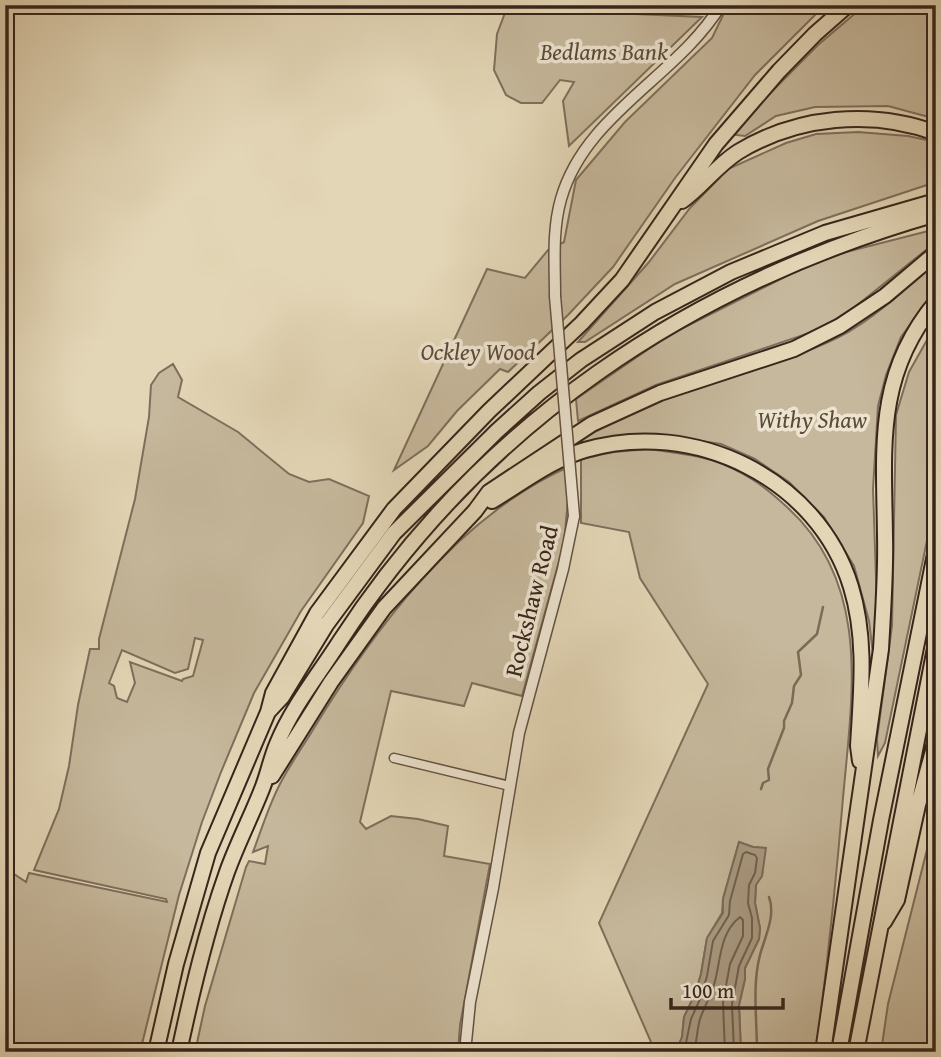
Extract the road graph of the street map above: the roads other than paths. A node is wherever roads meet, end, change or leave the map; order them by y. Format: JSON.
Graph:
{"nodes":[{"id":1,"x":721,"y":5,"type":"edge"},
{"id":2,"x":848,"y":5,"type":"edge"},
{"id":3,"x":936,"y":133,"type":"edge"},
{"id":4,"x":936,"y":201,"type":"edge"},
{"id":5,"x":675,"y":206,"type":"junction"},
{"id":6,"x":936,"y":214,"type":"edge"},
{"id":7,"x":888,"y":221,"type":"junction"},
{"id":8,"x":936,"y":253,"type":"edge"},
{"id":9,"x":936,"y":302,"type":"edge"},
{"id":10,"x":475,"y":511,"type":"junction"},
{"id":11,"x":936,"y":549,"type":"edge"},
{"id":12,"x":936,"y":643,"type":"edge"},
{"id":13,"x":268,"y":712,"type":"junction"},
{"id":14,"x":936,"y":740,"type":"edge"},
{"id":15,"x":394,"y":758,"type":"dead end"},
{"id":16,"x":863,"y":781,"type":"junction"},
{"id":17,"x":510,"y":786,"type":"junction"},
{"id":18,"x":262,"y":790,"type":"junction"},
{"id":19,"x":878,"y":933,"type":"junction"},
{"id":20,"x":156,"y":1052,"type":"edge"},
{"id":21,"x":179,"y":1052,"type":"edge"},
{"id":22,"x":464,"y":1052,"type":"edge"},
{"id":23,"x":823,"y":1052,"type":"edge"},
{"id":24,"x":839,"y":1052,"type":"edge"},
{"id":25,"x":856,"y":1052,"type":"edge"}],
"edges":[{"from":1,"to":17,"type":"street","name":"Rockshaw Road","bridge":true},
{"from":2,"to":5,"type":"highway"},
{"from":3,"to":5,"type":"highway"},
{"from":4,"to":7,"type":"highway"},
{"from":5,"to":13,"type":"highway"},
{"from":6,"to":7,"type":"highway"},
{"from":7,"to":13,"type":"highway"},
{"from":7,"to":18,"type":"highway"},
{"from":8,"to":10,"type":"highway"},
{"from":9,"to":16,"type":"highway"},
{"from":10,"to":16,"type":"highway"},
{"from":10,"to":18,"type":"highway"},
{"from":11,"to":24,"type":"highway"},
{"from":12,"to":19,"type":"highway"},
{"from":13,"to":20,"type":"highway"},
{"from":14,"to":19,"type":"highway"},
{"from":15,"to":17,"type":"street"},
{"from":16,"to":23,"type":"highway"},
{"from":17,"to":22,"type":"street","name":"Rockshaw Road"},
{"from":18,"to":21,"type":"highway"},
{"from":19,"to":25,"type":"highway"}]}
